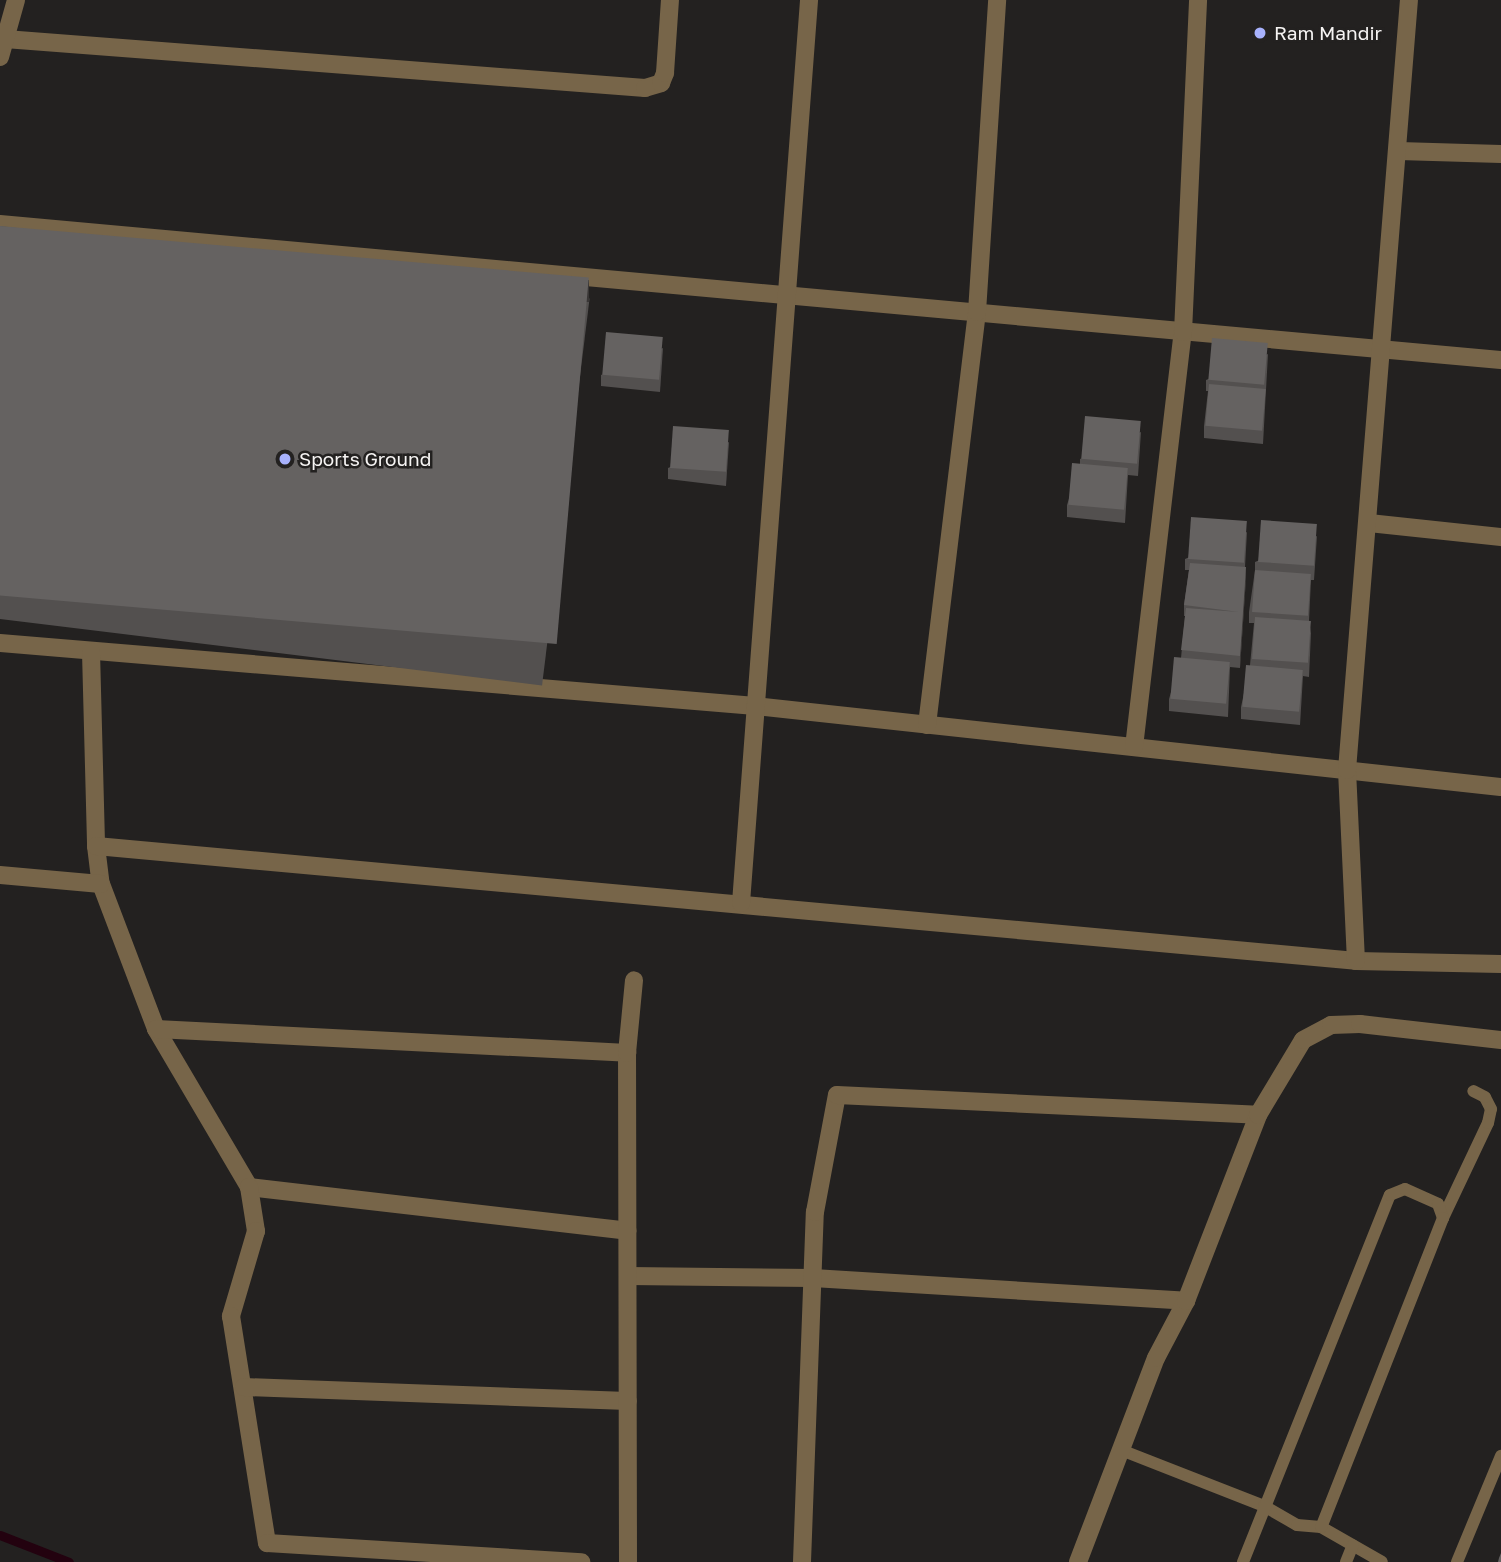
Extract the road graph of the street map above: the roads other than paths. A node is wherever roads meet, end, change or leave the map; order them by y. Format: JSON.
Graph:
{"nodes":[{"id":1,"x":16,"y":0,"type":"edge"},
{"id":2,"x":670,"y":0,"type":"edge"},
{"id":3,"x":808,"y":0,"type":"edge"},
{"id":4,"x":997,"y":0,"type":"edge"},
{"id":5,"x":1198,"y":0,"type":"edge"},
{"id":6,"x":1409,"y":0,"type":"edge"},
{"id":7,"x":2,"y":48,"type":"edge"},
{"id":8,"x":1399,"y":151,"type":"junction"},
{"id":9,"x":1501,"y":154,"type":"edge"},
{"id":10,"x":0,"y":224,"type":"edge"},
{"id":11,"x":786,"y":295,"type":"junction"},
{"id":12,"x":977,"y":312,"type":"junction"},
{"id":13,"x":1183,"y":332,"type":"junction"},
{"id":14,"x":1384,"y":351,"type":"junction"},
{"id":15,"x":1501,"y":360,"type":"edge"},
{"id":16,"x":1368,"y":523,"type":"junction"},
{"id":17,"x":1501,"y":537,"type":"edge"},
{"id":18,"x":0,"y":643,"type":"edge"},
{"id":19,"x":91,"y":652,"type":"junction"},
{"id":20,"x":755,"y":706,"type":"junction"},
{"id":21,"x":928,"y":725,"type":"junction"},
{"id":22,"x":1135,"y":747,"type":"junction"},
{"id":23,"x":1347,"y":770,"type":"junction"},
{"id":24,"x":1501,"y":786,"type":"edge"},
{"id":25,"x":96,"y":846,"type":"junction"},
{"id":26,"x":0,"y":875,"type":"edge"},
{"id":27,"x":101,"y":884,"type":"junction"},
{"id":28,"x":741,"y":903,"type":"junction"},
{"id":29,"x":1356,"y":961,"type":"junction"},
{"id":30,"x":1501,"y":964,"type":"edge"},
{"id":31,"x":634,"y":980,"type":"dead end"},
{"id":32,"x":156,"y":1029,"type":"junction"},
{"id":33,"x":1501,"y":1040,"type":"edge"},
{"id":34,"x":627,"y":1053,"type":"junction"},
{"id":35,"x":1473,"y":1091,"type":"dead end"},
{"id":36,"x":1258,"y":1115,"type":"junction"},
{"id":37,"x":249,"y":1187,"type":"junction"},
{"id":38,"x":1443,"y":1218,"type":"junction"},
{"id":39,"x":627,"y":1231,"type":"junction"},
{"id":40,"x":628,"y":1276,"type":"junction"},
{"id":41,"x":813,"y":1278,"type":"junction"},
{"id":42,"x":1186,"y":1301,"type":"junction"},
{"id":43,"x":244,"y":1387,"type":"junction"},
{"id":44,"x":628,"y":1401,"type":"junction"},
{"id":45,"x":1121,"y":1450,"type":"junction"},
{"id":46,"x":1501,"y":1456,"type":"edge"},
{"id":47,"x":1264,"y":1506,"type":"junction"},
{"id":48,"x":1321,"y":1527,"type":"junction"},
{"id":49,"x":1353,"y":1545,"type":"junction"},
{"id":50,"x":581,"y":1562,"type":"edge"},
{"id":51,"x":628,"y":1562,"type":"edge"},
{"id":52,"x":802,"y":1562,"type":"edge"},
{"id":53,"x":1078,"y":1562,"type":"edge"},
{"id":54,"x":1243,"y":1562,"type":"edge"},
{"id":55,"x":1346,"y":1562,"type":"edge"},
{"id":56,"x":1382,"y":1562,"type":"edge"},
{"id":57,"x":1457,"y":1562,"type":"edge"}],
"edges":[{"from":1,"to":7,"type":"street"},
{"from":2,"to":7,"type":"street"},
{"from":3,"to":11,"type":"street"},
{"from":4,"to":12,"type":"street"},
{"from":5,"to":13,"type":"street"},
{"from":6,"to":8,"type":"street"},
{"from":8,"to":9,"type":"street"},
{"from":8,"to":14,"type":"street"},
{"from":10,"to":11,"type":"street"},
{"from":11,"to":12,"type":"street"},
{"from":11,"to":20,"type":"street"},
{"from":12,"to":13,"type":"street"},
{"from":12,"to":21,"type":"street"},
{"from":13,"to":14,"type":"street"},
{"from":13,"to":22,"type":"street"},
{"from":14,"to":15,"type":"street"},
{"from":14,"to":16,"type":"street"},
{"from":16,"to":17,"type":"street"},
{"from":16,"to":23,"type":"street"},
{"from":18,"to":19,"type":"street"},
{"from":19,"to":20,"type":"street"},
{"from":19,"to":25,"type":"street"},
{"from":20,"to":21,"type":"street"},
{"from":20,"to":28,"type":"street"},
{"from":21,"to":22,"type":"street"},
{"from":22,"to":23,"type":"street"},
{"from":23,"to":24,"type":"street"},
{"from":23,"to":29,"type":"street"},
{"from":25,"to":27,"type":"street"},
{"from":25,"to":28,"type":"street"},
{"from":26,"to":27,"type":"street"},
{"from":27,"to":32,"type":"street"},
{"from":28,"to":29,"type":"street"},
{"from":29,"to":30,"type":"street"},
{"from":31,"to":34,"type":"street"},
{"from":32,"to":34,"type":"street"},
{"from":32,"to":37,"type":"street"},
{"from":33,"to":36,"type":"street"},
{"from":34,"to":39,"type":"street"},
{"from":35,"to":38,"type":"lane"},
{"from":36,"to":41,"type":"street"},
{"from":36,"to":42,"type":"street"},
{"from":37,"to":39,"type":"street"},
{"from":37,"to":43,"type":"street"},
{"from":38,"to":47,"type":"lane"},
{"from":38,"to":48,"type":"lane"},
{"from":39,"to":40,"type":"street"},
{"from":40,"to":41,"type":"street"},
{"from":40,"to":44,"type":"street"},
{"from":41,"to":42,"type":"street"},
{"from":41,"to":52,"type":"street"},
{"from":42,"to":45,"type":"street"},
{"from":43,"to":44,"type":"street"},
{"from":43,"to":50,"type":"street"},
{"from":44,"to":51,"type":"street"},
{"from":45,"to":47,"type":"lane"},
{"from":45,"to":53,"type":"street"},
{"from":46,"to":57,"type":"lane"},
{"from":47,"to":48,"type":"lane"},
{"from":47,"to":54,"type":"lane"},
{"from":48,"to":49,"type":"lane"},
{"from":49,"to":55,"type":"lane"},
{"from":49,"to":56,"type":"lane"}]}
